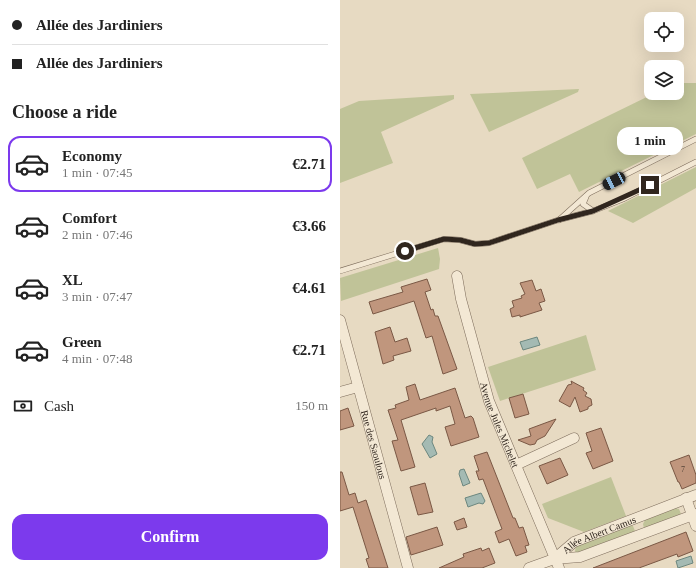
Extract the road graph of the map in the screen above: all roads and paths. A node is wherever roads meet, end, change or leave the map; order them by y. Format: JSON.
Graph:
{"nodes":[{"id":1,"x":696,"y":139,"type":"edge"},
{"id":2,"x":696,"y":162,"type":"edge"},
{"id":3,"x":586,"y":196,"type":"junction"},
{"id":4,"x":593,"y":211,"type":"junction"},
{"id":5,"x":558,"y":220,"type":"junction"},
{"id":6,"x":340,"y":271,"type":"edge"},
{"id":7,"x":458,"y":276,"type":"dead end"},
{"id":8,"x":340,"y":320,"type":"edge"},
{"id":9,"x":358,"y":387,"type":"junction"},
{"id":10,"x":340,"y":392,"type":"edge"},
{"id":11,"x":574,"y":438,"type":"dead end"},
{"id":12,"x":516,"y":465,"type":"junction"},
{"id":13,"x":696,"y":495,"type":"edge"},
{"id":14,"x":686,"y":498,"type":"junction"},
{"id":15,"x":694,"y":515,"type":"edge"},
{"id":16,"x":635,"y":518,"type":"junction"},
{"id":17,"x":696,"y":526,"type":"edge"},
{"id":18,"x":642,"y":534,"type":"junction"},
{"id":19,"x":556,"y":563,"type":"edge"},
{"id":20,"x":408,"y":568,"type":"edge"},
{"id":21,"x":529,"y":568,"type":"edge"}],
"edges":[{"from":1,"to":3,"type":"lane"},
{"from":2,"to":4,"type":"lane"},
{"from":3,"to":4,"type":"lane"},
{"from":3,"to":5,"type":"lane"},
{"from":4,"to":5,"type":"lane"},
{"from":5,"to":6,"type":"lane"},
{"from":7,"to":12,"type":"street","name":"Avenue Jules Michelet"},
{"from":8,"to":9,"type":"street","name":"Rue des Saoulous"},
{"from":9,"to":10,"type":"street"},
{"from":9,"to":20,"type":"street","name":"Rue des Saoulous"},
{"from":11,"to":12,"type":"street"},
{"from":12,"to":19,"type":"street","name":"Avenue Jules Michelet"},
{"from":13,"to":14,"type":"street","name":"Allée Albert Camus"},
{"from":14,"to":15,"type":"street"},
{"from":14,"to":16,"type":"street","name":"Allée Albert Camus"},
{"from":15,"to":17,"type":"street"},
{"from":15,"to":18,"type":"street","name":"Allée Albert Camus"},
{"from":16,"to":18,"type":"street"},
{"from":16,"to":19,"type":"street","name":"Allée Albert Camus"},
{"from":18,"to":19,"type":"street","name":"Allée Albert Camus"},
{"from":19,"to":21,"type":"street"}]}
